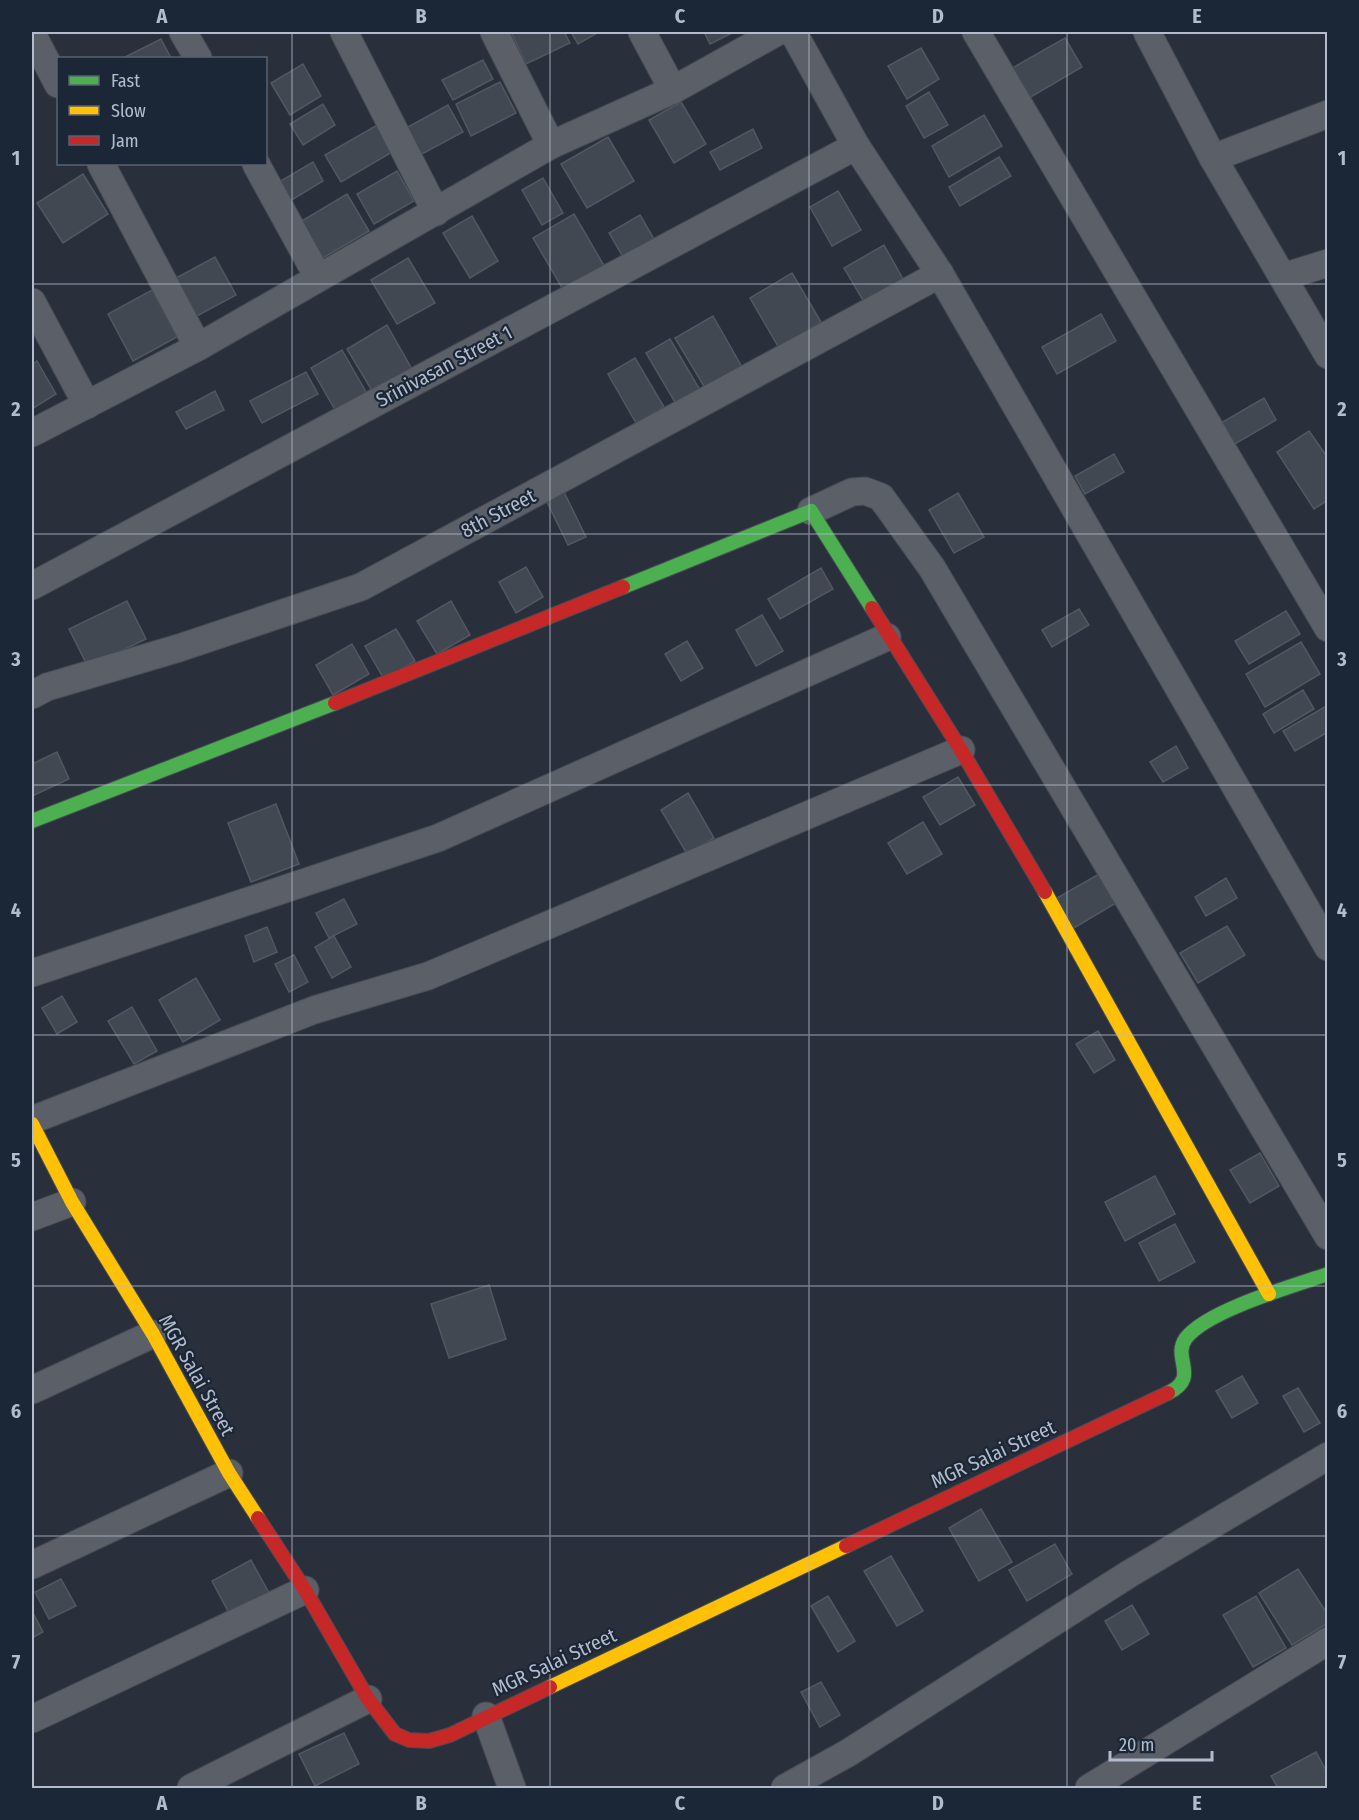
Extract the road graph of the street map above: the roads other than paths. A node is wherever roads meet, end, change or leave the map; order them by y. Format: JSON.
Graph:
{"nodes":[{"id":1,"x":183,"y":32,"type":"edge"},
{"id":2,"x":344,"y":32,"type":"edge"},
{"id":3,"x":494,"y":32,"type":"edge"},
{"id":4,"x":642,"y":32,"type":"edge"},
{"id":5,"x":777,"y":32,"type":"edge"},
{"id":6,"x":793,"y":32,"type":"edge"},
{"id":7,"x":976,"y":32,"type":"edge"},
{"id":8,"x":1147,"y":32,"type":"edge"},
{"id":9,"x":32,"y":33,"type":"edge"},
{"id":10,"x":197,"y":57,"type":"edge"},
{"id":11,"x":57,"y":82,"type":"edge"},
{"id":12,"x":673,"y":90,"type":"junction"},
{"id":13,"x":1328,"y":114,"type":"edge"},
{"id":14,"x":551,"y":145,"type":"junction"},
{"id":15,"x":856,"y":146,"type":"junction"},
{"id":16,"x":1213,"y":158,"type":"junction"},
{"id":17,"x":102,"y":165,"type":"edge"},
{"id":18,"x":257,"y":165,"type":"edge"},
{"id":19,"x":436,"y":212,"type":"junction"},
{"id":20,"x":1328,"y":263,"type":"edge"},
{"id":21,"x":940,"y":274,"type":"junction"},
{"id":22,"x":318,"y":277,"type":"junction"},
{"id":23,"x":1283,"y":277,"type":"junction"},
{"id":24,"x":32,"y":303,"type":"edge"},
{"id":25,"x":198,"y":347,"type":"junction"},
{"id":26,"x":1328,"y":355,"type":"edge"},
{"id":27,"x":87,"y":405,"type":"junction"},
{"id":28,"x":32,"y":433,"type":"edge"},
{"id":29,"x":811,"y":511,"type":"junction"},
{"id":30,"x":32,"y":586,"type":"edge"},
{"id":31,"x":1328,"y":628,"type":"edge"},
{"id":32,"x":887,"y":637,"type":"junction"},
{"id":33,"x":32,"y":695,"type":"edge"},
{"id":34,"x":961,"y":750,"type":"junction"},
{"id":35,"x":32,"y":821,"type":"edge"},
{"id":36,"x":1328,"y":947,"type":"edge"},
{"id":37,"x":32,"y":973,"type":"edge"},
{"id":38,"x":32,"y":1122,"type":"edge"},
{"id":39,"x":72,"y":1202,"type":"junction"},
{"id":40,"x":32,"y":1217,"type":"edge"},
{"id":41,"x":1328,"y":1236,"type":"edge"},
{"id":42,"x":1328,"y":1274,"type":"edge"},
{"id":43,"x":1269,"y":1294,"type":"junction"},
{"id":44,"x":153,"y":1334,"type":"junction"},
{"id":45,"x":32,"y":1390,"type":"edge"},
{"id":46,"x":1328,"y":1456,"type":"edge"},
{"id":47,"x":228,"y":1473,"type":"junction"},
{"id":48,"x":32,"y":1565,"type":"edge"},
{"id":49,"x":305,"y":1590,"type":"junction"},
{"id":50,"x":1328,"y":1641,"type":"edge"},
{"id":51,"x":368,"y":1699,"type":"junction"},
{"id":52,"x":486,"y":1716,"type":"junction"},
{"id":53,"x":32,"y":1719,"type":"edge"},
{"id":54,"x":191,"y":1788,"type":"edge"},
{"id":55,"x":512,"y":1788,"type":"edge"},
{"id":56,"x":785,"y":1788,"type":"edge"},
{"id":57,"x":1089,"y":1788,"type":"edge"}],
"edges":[{"from":1,"to":10,"type":"street"},
{"from":2,"to":19,"type":"street"},
{"from":3,"to":14,"type":"street"},
{"from":4,"to":12,"type":"street"},
{"from":5,"to":12,"type":"street"},
{"from":6,"to":15,"type":"street"},
{"from":7,"to":31,"type":"street"},
{"from":8,"to":16,"type":"street"},
{"from":9,"to":11,"type":"street"},
{"from":12,"to":14,"type":"street"},
{"from":13,"to":16,"type":"street"},
{"from":14,"to":19,"type":"street"},
{"from":15,"to":21,"type":"street"},
{"from":15,"to":30,"type":"street","name":"Srinivasan Street 1"},
{"from":16,"to":23,"type":"street"},
{"from":17,"to":25,"type":"street"},
{"from":18,"to":22,"type":"street"},
{"from":19,"to":22,"type":"street"},
{"from":20,"to":23,"type":"street"},
{"from":21,"to":33,"type":"street","name":"8th Street"},
{"from":21,"to":36,"type":"street"},
{"from":22,"to":25,"type":"street"},
{"from":23,"to":26,"type":"street"},
{"from":24,"to":27,"type":"street"},
{"from":25,"to":27,"type":"street"},
{"from":27,"to":28,"type":"street"},
{"from":29,"to":32,"type":"street"},
{"from":29,"to":35,"type":"street"},
{"from":29,"to":41,"type":"street"},
{"from":32,"to":34,"type":"street"},
{"from":32,"to":37,"type":"street"},
{"from":34,"to":38,"type":"street"},
{"from":34,"to":43,"type":"street"},
{"from":38,"to":39,"type":"street","name":"MGR Salai Street"},
{"from":39,"to":40,"type":"street"},
{"from":39,"to":44,"type":"street","name":"MGR Salai Street"},
{"from":42,"to":43,"type":"street","name":"MGR Salai Street"},
{"from":43,"to":52,"type":"street","name":"MGR Salai Street"},
{"from":44,"to":45,"type":"street"},
{"from":44,"to":47,"type":"street","name":"MGR Salai Street"},
{"from":46,"to":56,"type":"street"},
{"from":47,"to":48,"type":"street"},
{"from":47,"to":49,"type":"street","name":"MGR Salai Street"},
{"from":49,"to":51,"type":"street","name":"MGR Salai Street"},
{"from":49,"to":53,"type":"street"},
{"from":50,"to":57,"type":"street"},
{"from":51,"to":52,"type":"street","name":"MGR Salai Street"},
{"from":51,"to":54,"type":"street"},
{"from":52,"to":55,"type":"street"}]}
